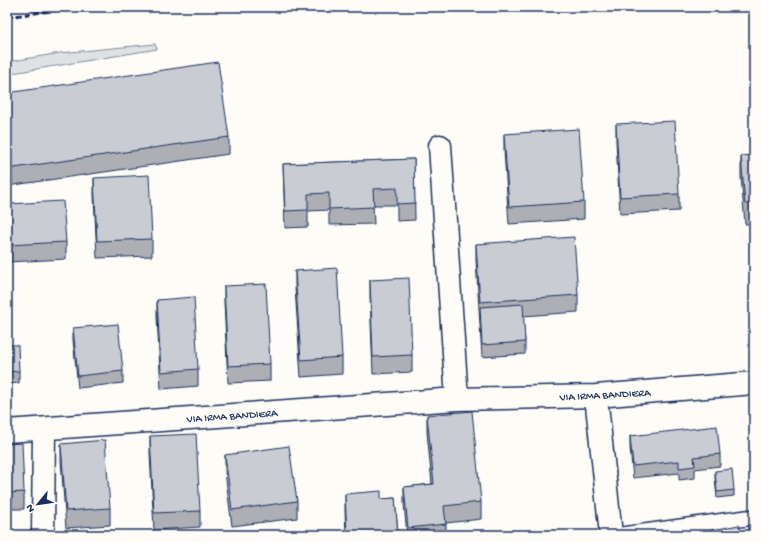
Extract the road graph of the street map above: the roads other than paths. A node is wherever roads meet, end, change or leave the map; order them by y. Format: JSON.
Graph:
{"nodes":[{"id":1,"x":440,"y":146,"type":"dead end"},
{"id":2,"x":754,"y":383,"type":"edge"},
{"id":3,"x":596,"y":396,"type":"junction"},
{"id":4,"x":457,"y":399,"type":"junction"},
{"id":5,"x":44,"y":429,"type":"junction"},
{"id":6,"x":7,"y":431,"type":"edge"},
{"id":7,"x":754,"y":517,"type":"edge"},
{"id":8,"x":43,"y":535,"type":"edge"},
{"id":9,"x":611,"y":535,"type":"edge"},
{"id":10,"x":622,"y":535,"type":"edge"}],
"edges":[{"from":1,"to":4,"type":"street"},
{"from":2,"to":3,"type":"street","name":"VIA IRMA BANDIERA"},
{"from":3,"to":4,"type":"street","name":"VIA IRMA BANDIERA"},
{"from":3,"to":9,"type":"street"},
{"from":4,"to":5,"type":"street","name":"VIA IRMA BANDIERA"},
{"from":5,"to":6,"type":"street","name":"VIA IRMA BANDIERA"},
{"from":5,"to":8,"type":"street"},
{"from":7,"to":10,"type":"lane"}]}
